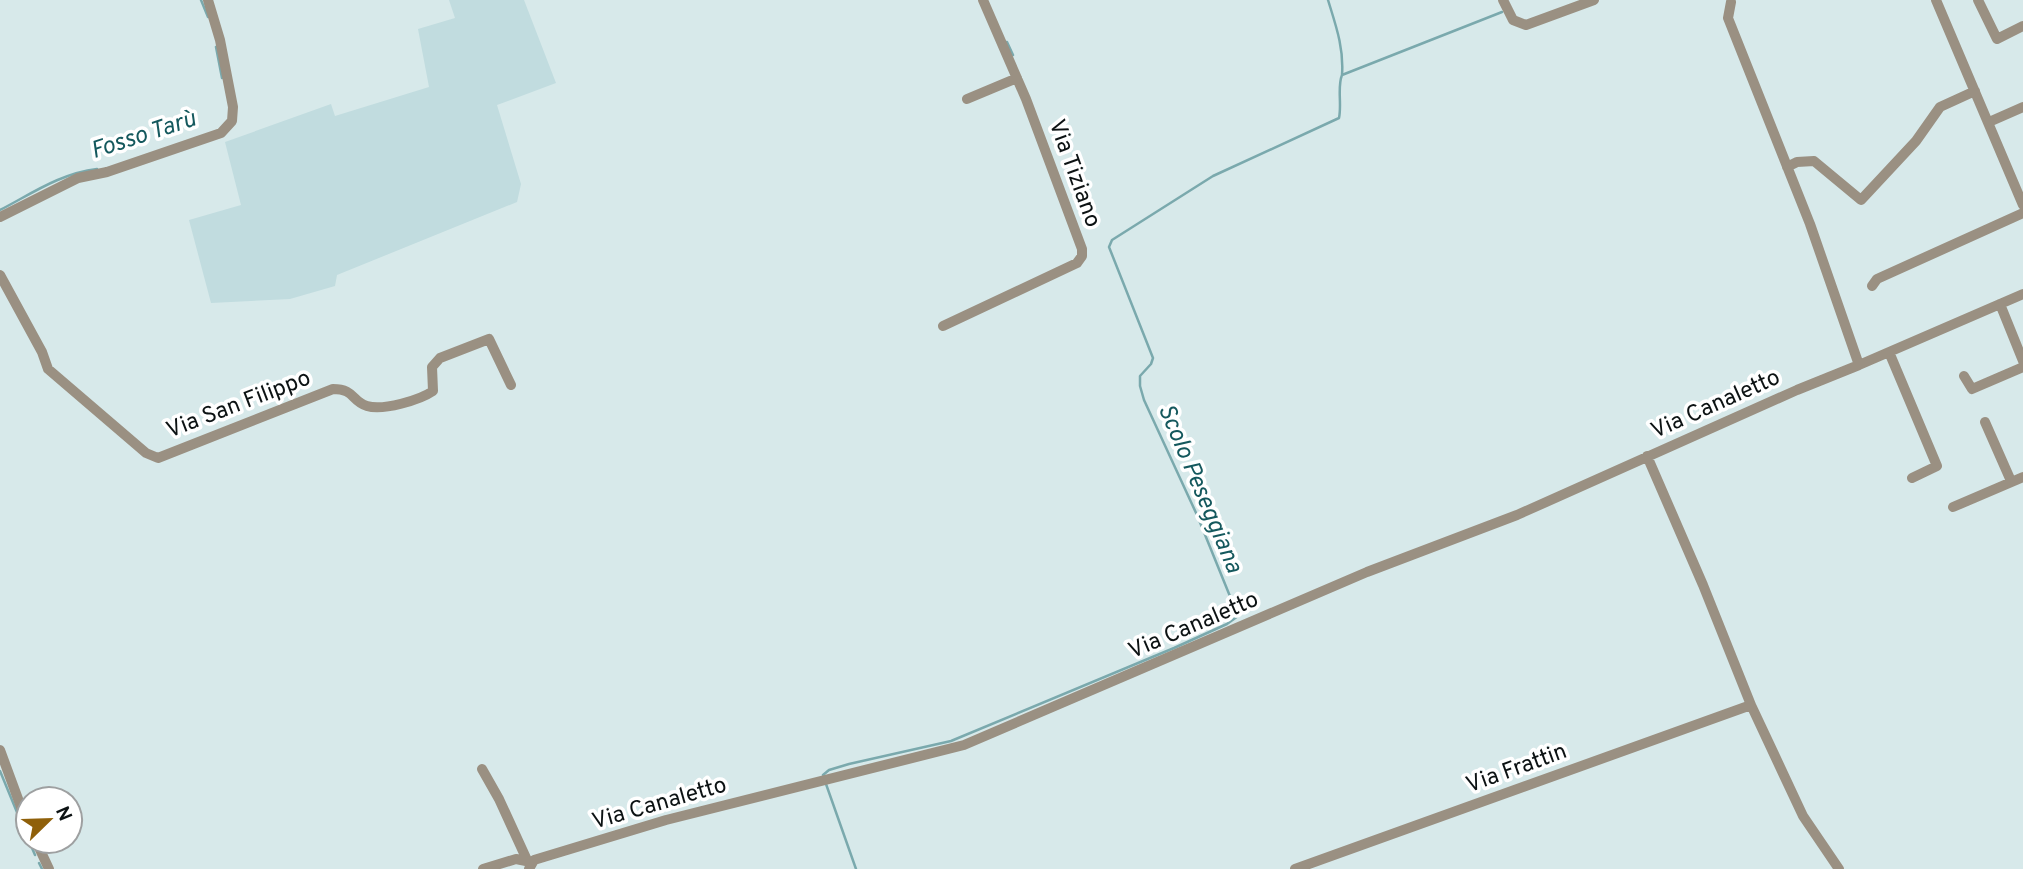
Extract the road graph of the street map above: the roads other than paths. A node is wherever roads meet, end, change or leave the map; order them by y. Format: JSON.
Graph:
{"nodes":[{"id":1,"x":208,"y":0,"type":"edge"},
{"id":2,"x":982,"y":0,"type":"edge"},
{"id":3,"x":1503,"y":0,"type":"edge"},
{"id":4,"x":1594,"y":0,"type":"edge"},
{"id":5,"x":1936,"y":0,"type":"edge"},
{"id":6,"x":1978,"y":0,"type":"edge"},
{"id":7,"x":1732,"y":1,"type":"edge"},
{"id":8,"x":2023,"y":26,"type":"edge"},
{"id":9,"x":1017,"y":78,"type":"junction"},
{"id":10,"x":1975,"y":91,"type":"junction"},
{"id":11,"x":967,"y":99,"type":"dead end"},
{"id":12,"x":2023,"y":107,"type":"edge"},
{"id":13,"x":1989,"y":122,"type":"junction"},
{"id":14,"x":1787,"y":167,"type":"junction"},
{"id":15,"x":2023,"y":205,"type":"edge"},
{"id":16,"x":2023,"y":213,"type":"edge"},
{"id":17,"x":0,"y":217,"type":"edge"},
{"id":18,"x":0,"y":275,"type":"edge"},
{"id":19,"x":1872,"y":286,"type":"dead end"},
{"id":20,"x":2023,"y":294,"type":"edge"},
{"id":21,"x":2000,"y":304,"type":"junction"},
{"id":22,"x":943,"y":326,"type":"dead end"},
{"id":23,"x":1889,"y":352,"type":"junction"},
{"id":24,"x":2023,"y":361,"type":"edge"},
{"id":25,"x":1859,"y":365,"type":"junction"},
{"id":26,"x":2023,"y":367,"type":"edge"},
{"id":27,"x":1964,"y":376,"type":"dead end"},
{"id":28,"x":512,"y":385,"type":"dead end"},
{"id":29,"x":1985,"y":422,"type":"dead end"},
{"id":30,"x":1647,"y":456,"type":"junction"},
{"id":31,"x":2023,"y":477,"type":"edge"},
{"id":32,"x":1912,"y":478,"type":"dead end"},
{"id":33,"x":2011,"y":481,"type":"junction"},
{"id":34,"x":1953,"y":508,"type":"dead end"},
{"id":35,"x":1751,"y":705,"type":"junction"},
{"id":36,"x":0,"y":750,"type":"edge"},
{"id":37,"x":482,"y":769,"type":"dead end"},
{"id":38,"x":14,"y":788,"type":"edge"},
{"id":39,"x":529,"y":864,"type":"edge"},
{"id":40,"x":483,"y":869,"type":"edge"},
{"id":41,"x":1296,"y":869,"type":"edge"},
{"id":42,"x":1839,"y":869,"type":"edge"}],
"edges":[{"from":1,"to":17,"type":"street"},
{"from":2,"to":9,"type":"street","name":"Via Tiziano"},
{"from":3,"to":4,"type":"street"},
{"from":5,"to":10,"type":"street"},
{"from":6,"to":8,"type":"street"},
{"from":7,"to":14,"type":"street"},
{"from":9,"to":11,"type":"street"},
{"from":9,"to":22,"type":"street","name":"Via Tiziano"},
{"from":10,"to":13,"type":"street"},
{"from":10,"to":14,"type":"street"},
{"from":12,"to":13,"type":"street"},
{"from":13,"to":15,"type":"street"},
{"from":14,"to":25,"type":"street"},
{"from":16,"to":19,"type":"street"},
{"from":18,"to":28,"type":"street","name":"Via San Filippo"},
{"from":20,"to":21,"type":"street","name":"Via Canaletto"},
{"from":21,"to":23,"type":"street","name":"Via Canaletto"},
{"from":21,"to":24,"type":"street"},
{"from":23,"to":25,"type":"street","name":"Via Canaletto"},
{"from":23,"to":32,"type":"street"},
{"from":25,"to":30,"type":"street","name":"Via Canaletto"},
{"from":26,"to":27,"type":"street"},
{"from":29,"to":33,"type":"street"},
{"from":30,"to":35,"type":"street"},
{"from":30,"to":39,"type":"street","name":"Via Canaletto"},
{"from":31,"to":33,"type":"street"},
{"from":33,"to":34,"type":"street"},
{"from":35,"to":41,"type":"street","name":"Via Frattin"},
{"from":35,"to":42,"type":"street"},
{"from":36,"to":38,"type":"street"},
{"from":37,"to":39,"type":"street"},
{"from":39,"to":40,"type":"street","name":"Via Canaletto"}]}
